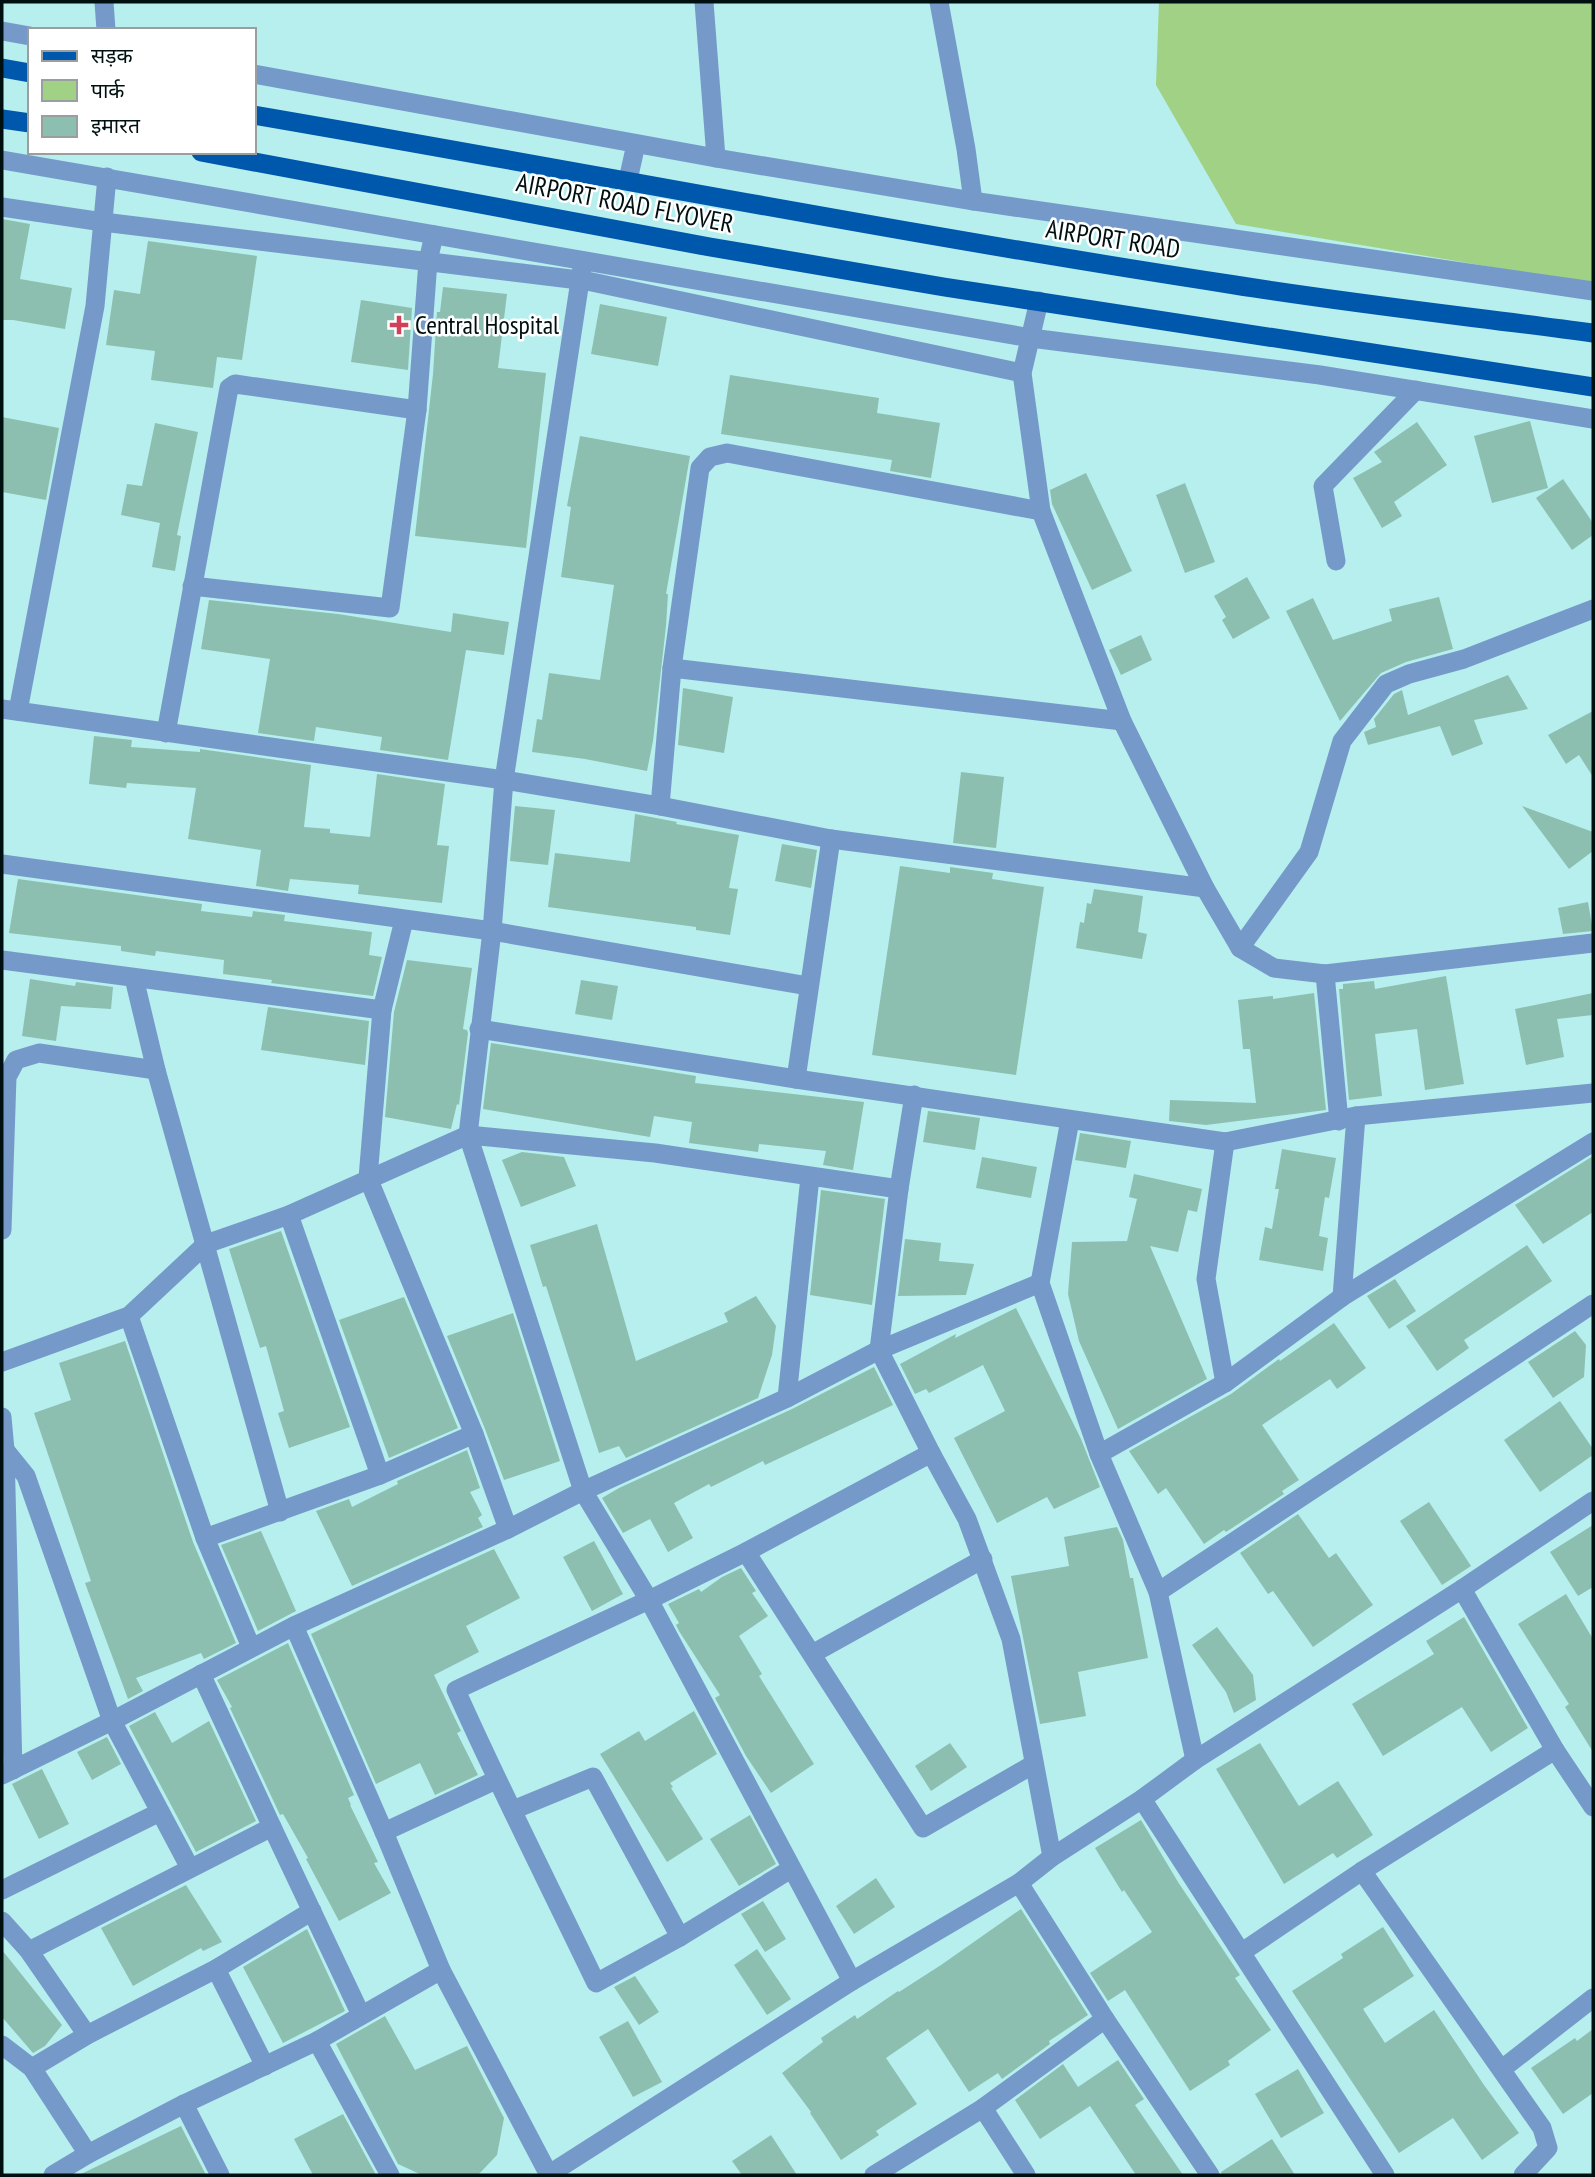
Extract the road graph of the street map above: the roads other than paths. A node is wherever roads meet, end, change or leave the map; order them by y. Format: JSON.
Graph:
{"nodes":[{"id":1,"x":104,"y":2,"type":"edge"},
{"id":2,"x":704,"y":2,"type":"edge"},
{"id":3,"x":939,"y":2,"type":"edge"},
{"id":4,"x":106,"y":28,"type":"edge"},
{"id":5,"x":2,"y":31,"type":"edge"},
{"id":6,"x":28,"y":36,"type":"edge"},
{"id":7,"x":2,"y":68,"type":"edge"},
{"id":8,"x":28,"y":73,"type":"edge"},
{"id":9,"x":256,"y":74,"type":"edge"},
{"id":10,"x":256,"y":115,"type":"edge"},
{"id":11,"x":2,"y":119,"type":"edge"},
{"id":12,"x":28,"y":123,"type":"edge"},
{"id":13,"x":636,"y":144,"type":"junction"},
{"id":14,"x":212,"y":154,"type":"edge"},
{"id":15,"x":716,"y":158,"type":"junction"},
{"id":16,"x":2,"y":160,"type":"edge"},
{"id":17,"x":107,"y":177,"type":"junction"},
{"id":18,"x":628,"y":180,"type":"junction"},
{"id":19,"x":973,"y":201,"type":"junction"},
{"id":20,"x":2,"y":207,"type":"edge"},
{"id":21,"x":103,"y":222,"type":"junction"},
{"id":22,"x":434,"y":235,"type":"junction"},
{"id":23,"x":428,"y":261,"type":"junction"},
{"id":24,"x":582,"y":270,"type":"junction"},
{"id":25,"x":1593,"y":291,"type":"edge"},
{"id":26,"x":1039,"y":301,"type":"junction"},
{"id":27,"x":1593,"y":333,"type":"edge"},
{"id":28,"x":1031,"y":338,"type":"junction"},
{"id":29,"x":1022,"y":373,"type":"junction"},
{"id":30,"x":1593,"y":387,"type":"edge"},
{"id":31,"x":1416,"y":390,"type":"junction"},
{"id":32,"x":417,"y":410,"type":"junction"},
{"id":33,"x":1593,"y":419,"type":"edge"},
{"id":34,"x":1041,"y":511,"type":"junction"},
{"id":35,"x":1336,"y":561,"type":"dead end"},
{"id":36,"x":192,"y":586,"type":"junction"},
{"id":37,"x":1593,"y":609,"type":"edge"},
{"id":38,"x":672,"y":668,"type":"junction"},
{"id":39,"x":10,"y":710,"type":"edge"},
{"id":40,"x":1122,"y":721,"type":"junction"},
{"id":41,"x":166,"y":733,"type":"junction"},
{"id":42,"x":504,"y":780,"type":"junction"},
{"id":43,"x":660,"y":806,"type":"junction"},
{"id":44,"x":831,"y":839,"type":"junction"},
{"id":45,"x":2,"y":864,"type":"edge"},
{"id":46,"x":1205,"y":888,"type":"junction"},
{"id":47,"x":404,"y":920,"type":"junction"},
{"id":48,"x":492,"y":931,"type":"junction"},
{"id":49,"x":1593,"y":943,"type":"edge"},
{"id":50,"x":1240,"y":947,"type":"junction"},
{"id":51,"x":2,"y":960,"type":"edge"},
{"id":52,"x":1325,"y":974,"type":"junction"},
{"id":53,"x":134,"y":978,"type":"junction"},
{"id":54,"x":808,"y":986,"type":"junction"},
{"id":55,"x":382,"y":1010,"type":"junction"},
{"id":56,"x":479,"y":1029,"type":"junction"},
{"id":57,"x":156,"y":1070,"type":"junction"},
{"id":58,"x":796,"y":1079,"type":"junction"},
{"id":59,"x":1593,"y":1093,"type":"edge"},
{"id":60,"x":914,"y":1095,"type":"junction"},
{"id":61,"x":1348,"y":1119,"type":"junction"},
{"id":62,"x":1070,"y":1120,"type":"junction"},
{"id":63,"x":468,"y":1135,"type":"junction"},
{"id":64,"x":1225,"y":1142,"type":"junction"},
{"id":65,"x":1593,"y":1142,"type":"edge"},
{"id":66,"x":810,"y":1177,"type":"junction"},
{"id":67,"x":368,"y":1178,"type":"junction"},
{"id":68,"x":899,"y":1189,"type":"junction"},
{"id":69,"x":289,"y":1215,"type":"junction"},
{"id":70,"x":2,"y":1230,"type":"edge"},
{"id":71,"x":206,"y":1244,"type":"junction"},
{"id":72,"x":1040,"y":1283,"type":"junction"},
{"id":73,"x":1342,"y":1297,"type":"junction"},
{"id":74,"x":1593,"y":1304,"type":"edge"},
{"id":75,"x":129,"y":1315,"type":"junction"},
{"id":76,"x":879,"y":1350,"type":"junction"},
{"id":77,"x":2,"y":1362,"type":"edge"},
{"id":78,"x":1224,"y":1383,"type":"junction"},
{"id":79,"x":787,"y":1398,"type":"junction"},
{"id":80,"x":2,"y":1417,"type":"edge"},
{"id":81,"x":474,"y":1434,"type":"junction"},
{"id":82,"x":5,"y":1450,"type":"junction"},
{"id":83,"x":931,"y":1453,"type":"junction"},
{"id":84,"x":1099,"y":1454,"type":"junction"},
{"id":85,"x":380,"y":1475,"type":"junction"},
{"id":86,"x":583,"y":1491,"type":"junction"},
{"id":87,"x":1593,"y":1501,"type":"edge"},
{"id":88,"x":280,"y":1512,"type":"junction"},
{"id":89,"x":508,"y":1529,"type":"junction"},
{"id":90,"x":205,"y":1538,"type":"junction"},
{"id":91,"x":746,"y":1552,"type":"junction"},
{"id":92,"x":983,"y":1559,"type":"junction"},
{"id":93,"x":1462,"y":1589,"type":"junction"},
{"id":94,"x":1158,"y":1592,"type":"junction"},
{"id":95,"x":649,"y":1600,"type":"junction"},
{"id":96,"x":294,"y":1626,"type":"junction"},
{"id":97,"x":251,"y":1647,"type":"junction"},
{"id":98,"x":812,"y":1654,"type":"junction"},
{"id":99,"x":201,"y":1674,"type":"junction"},
{"id":100,"x":112,"y":1721,"type":"junction"},
{"id":101,"x":1555,"y":1750,"type":"junction"},
{"id":102,"x":1195,"y":1760,"type":"junction"},
{"id":103,"x":1034,"y":1764,"type":"junction"},
{"id":104,"x":7,"y":1773,"type":"edge"},
{"id":105,"x":496,"y":1780,"type":"junction"},
{"id":106,"x":1142,"y":1799,"type":"junction"},
{"id":107,"x":1593,"y":1807,"type":"edge"},
{"id":108,"x":513,"y":1810,"type":"junction"},
{"id":109,"x":160,"y":1812,"type":"junction"},
{"id":110,"x":272,"y":1827,"type":"junction"},
{"id":111,"x":384,"y":1832,"type":"junction"},
{"id":112,"x":1052,"y":1857,"type":"junction"},
{"id":113,"x":190,"y":1868,"type":"junction"},
{"id":114,"x":791,"y":1869,"type":"junction"},
{"id":115,"x":1362,"y":1871,"type":"junction"},
{"id":116,"x":1019,"y":1883,"type":"junction"},
{"id":117,"x":2,"y":1889,"type":"edge"},
{"id":118,"x":312,"y":1911,"type":"junction"},
{"id":119,"x":2,"y":1921,"type":"edge"},
{"id":120,"x":680,"y":1937,"type":"junction"},
{"id":121,"x":29,"y":1951,"type":"junction"},
{"id":122,"x":1242,"y":1952,"type":"junction"},
{"id":123,"x":216,"y":1969,"type":"junction"},
{"id":124,"x":440,"y":1970,"type":"junction"},
{"id":125,"x":852,"y":1981,"type":"junction"},
{"id":126,"x":1593,"y":1998,"type":"edge"},
{"id":127,"x":361,"y":2015,"type":"junction"},
{"id":128,"x":1105,"y":2019,"type":"junction"},
{"id":129,"x":88,"y":2035,"type":"junction"},
{"id":130,"x":317,"y":2041,"type":"junction"},
{"id":131,"x":2,"y":2045,"type":"edge"},
{"id":132,"x":265,"y":2066,"type":"junction"},
{"id":133,"x":32,"y":2068,"type":"junction"},
{"id":134,"x":1502,"y":2068,"type":"junction"},
{"id":135,"x":184,"y":2104,"type":"junction"},
{"id":136,"x":983,"y":2108,"type":"junction"},
{"id":137,"x":88,"y":2154,"type":"junction"},
{"id":138,"x":58,"y":2174,"type":"edge"},
{"id":139,"x":220,"y":2175,"type":"edge"},
{"id":140,"x":390,"y":2175,"type":"edge"},
{"id":141,"x":549,"y":2175,"type":"edge"},
{"id":142,"x":874,"y":2175,"type":"edge"},
{"id":143,"x":1026,"y":2175,"type":"edge"},
{"id":144,"x":1210,"y":2175,"type":"edge"},
{"id":145,"x":1385,"y":2175,"type":"edge"},
{"id":146,"x":1523,"y":2175,"type":"edge"}],
"edges":[{"from":1,"to":4,"type":"street"},
{"from":2,"to":15,"type":"street"},
{"from":3,"to":19,"type":"street"},
{"from":5,"to":6,"type":"street"},
{"from":7,"to":8,"type":"main road"},
{"from":9,"to":13,"type":"street"},
{"from":10,"to":18,"type":"main road","name":"AIRPORT ROAD FLYOVER"},
{"from":11,"to":12,"type":"main road"},
{"from":13,"to":15,"type":"street"},
{"from":13,"to":18,"type":"street"},
{"from":14,"to":26,"type":"main road","name":"AIRPORT ROAD FLYOVER"},
{"from":15,"to":19,"type":"street"},
{"from":16,"to":17,"type":"street"},
{"from":17,"to":21,"type":"street"},
{"from":17,"to":22,"type":"street"},
{"from":18,"to":27,"type":"main road","name":"AIRPORT ROAD"},
{"from":19,"to":25,"type":"street"},
{"from":20,"to":21,"type":"street"},
{"from":21,"to":23,"type":"street"},
{"from":21,"to":39,"type":"street"},
{"from":22,"to":23,"type":"street"},
{"from":22,"to":24,"type":"street"},
{"from":23,"to":24,"type":"street"},
{"from":23,"to":32,"type":"street"},
{"from":24,"to":28,"type":"street"},
{"from":24,"to":29,"type":"street"},
{"from":24,"to":42,"type":"street"},
{"from":26,"to":28,"type":"street"},
{"from":26,"to":30,"type":"main road","name":"AIRPORT ROAD FLYOVER"},
{"from":28,"to":29,"type":"street"},
{"from":28,"to":31,"type":"street"},
{"from":29,"to":34,"type":"street"},
{"from":31,"to":33,"type":"street"},
{"from":31,"to":35,"type":"street"},
{"from":32,"to":36,"type":"street"},
{"from":32,"to":36,"type":"street"},
{"from":34,"to":38,"type":"street"},
{"from":34,"to":40,"type":"street"},
{"from":36,"to":41,"type":"street"},
{"from":37,"to":50,"type":"street"},
{"from":38,"to":40,"type":"street"},
{"from":38,"to":43,"type":"street"},
{"from":39,"to":41,"type":"street"},
{"from":40,"to":46,"type":"street"},
{"from":41,"to":42,"type":"street"},
{"from":42,"to":43,"type":"street"},
{"from":42,"to":48,"type":"street"},
{"from":43,"to":44,"type":"street"},
{"from":44,"to":46,"type":"street"},
{"from":44,"to":54,"type":"street"},
{"from":45,"to":47,"type":"street"},
{"from":46,"to":50,"type":"street"},
{"from":47,"to":48,"type":"street"},
{"from":47,"to":55,"type":"street"},
{"from":48,"to":54,"type":"street"},
{"from":48,"to":56,"type":"street"},
{"from":49,"to":52,"type":"street"},
{"from":50,"to":52,"type":"street"},
{"from":51,"to":53,"type":"street"},
{"from":52,"to":61,"type":"street"},
{"from":53,"to":55,"type":"street"},
{"from":53,"to":57,"type":"street"},
{"from":54,"to":58,"type":"street"},
{"from":55,"to":67,"type":"street"},
{"from":56,"to":58,"type":"street"},
{"from":56,"to":63,"type":"street"},
{"from":57,"to":70,"type":"street"},
{"from":57,"to":71,"type":"street"},
{"from":58,"to":60,"type":"street"},
{"from":59,"to":61,"type":"street"},
{"from":60,"to":62,"type":"street"},
{"from":60,"to":68,"type":"street"},
{"from":61,"to":64,"type":"street"},
{"from":61,"to":73,"type":"street"},
{"from":62,"to":64,"type":"street"},
{"from":62,"to":72,"type":"street"},
{"from":63,"to":66,"type":"street"},
{"from":63,"to":67,"type":"street"},
{"from":63,"to":86,"type":"street"},
{"from":64,"to":78,"type":"street"},
{"from":65,"to":73,"type":"street"},
{"from":66,"to":68,"type":"street"},
{"from":66,"to":79,"type":"street"},
{"from":67,"to":69,"type":"street"},
{"from":67,"to":81,"type":"street"},
{"from":68,"to":76,"type":"street"},
{"from":69,"to":71,"type":"street"},
{"from":69,"to":85,"type":"street"},
{"from":71,"to":75,"type":"street"},
{"from":71,"to":88,"type":"street"},
{"from":72,"to":76,"type":"street"},
{"from":72,"to":84,"type":"street"},
{"from":73,"to":78,"type":"street"},
{"from":74,"to":94,"type":"street"},
{"from":75,"to":77,"type":"street"},
{"from":75,"to":90,"type":"street"},
{"from":76,"to":79,"type":"street"},
{"from":76,"to":83,"type":"street"},
{"from":78,"to":84,"type":"street"},
{"from":79,"to":86,"type":"street"},
{"from":80,"to":82,"type":"street"},
{"from":81,"to":85,"type":"street"},
{"from":81,"to":89,"type":"street"},
{"from":82,"to":100,"type":"street"},
{"from":82,"to":104,"type":"street"},
{"from":83,"to":91,"type":"street"},
{"from":83,"to":92,"type":"street"},
{"from":84,"to":94,"type":"street"},
{"from":85,"to":88,"type":"street"},
{"from":86,"to":89,"type":"street"},
{"from":86,"to":95,"type":"street"},
{"from":87,"to":93,"type":"street"},
{"from":88,"to":90,"type":"street"},
{"from":89,"to":96,"type":"street"},
{"from":90,"to":97,"type":"street"},
{"from":91,"to":95,"type":"street"},
{"from":91,"to":98,"type":"street"},
{"from":92,"to":98,"type":"street"},
{"from":92,"to":103,"type":"street"},
{"from":93,"to":101,"type":"street"},
{"from":93,"to":102,"type":"street"},
{"from":94,"to":102,"type":"street"},
{"from":95,"to":105,"type":"street"},
{"from":95,"to":114,"type":"street"},
{"from":96,"to":97,"type":"street"},
{"from":96,"to":111,"type":"street"},
{"from":97,"to":99,"type":"street"},
{"from":98,"to":103,"type":"street"},
{"from":99,"to":100,"type":"street"},
{"from":99,"to":110,"type":"street"},
{"from":100,"to":104,"type":"street"},
{"from":100,"to":109,"type":"street"},
{"from":101,"to":107,"type":"street"},
{"from":101,"to":115,"type":"street"},
{"from":102,"to":106,"type":"street"},
{"from":103,"to":112,"type":"street"},
{"from":105,"to":108,"type":"street"},
{"from":105,"to":111,"type":"street"},
{"from":106,"to":112,"type":"street"},
{"from":106,"to":122,"type":"street"},
{"from":108,"to":120,"type":"street"},
{"from":108,"to":120,"type":"street"},
{"from":109,"to":113,"type":"street"},
{"from":109,"to":117,"type":"street"},
{"from":110,"to":113,"type":"street"},
{"from":110,"to":118,"type":"street"},
{"from":111,"to":124,"type":"street"},
{"from":112,"to":116,"type":"street"},
{"from":113,"to":121,"type":"street"},
{"from":114,"to":120,"type":"street"},
{"from":114,"to":125,"type":"street"},
{"from":115,"to":122,"type":"street"},
{"from":115,"to":134,"type":"street"},
{"from":116,"to":125,"type":"street"},
{"from":116,"to":128,"type":"street"},
{"from":118,"to":123,"type":"street"},
{"from":118,"to":127,"type":"street"},
{"from":119,"to":121,"type":"street"},
{"from":121,"to":129,"type":"street"},
{"from":122,"to":145,"type":"street"},
{"from":123,"to":129,"type":"street"},
{"from":123,"to":132,"type":"street"},
{"from":124,"to":127,"type":"street"},
{"from":124,"to":141,"type":"street"},
{"from":125,"to":141,"type":"street"},
{"from":126,"to":134,"type":"street"},
{"from":127,"to":130,"type":"street"},
{"from":128,"to":136,"type":"street"},
{"from":128,"to":144,"type":"street"},
{"from":129,"to":133,"type":"street"},
{"from":130,"to":132,"type":"street"},
{"from":130,"to":140,"type":"street"},
{"from":131,"to":133,"type":"street"},
{"from":132,"to":135,"type":"street"},
{"from":133,"to":137,"type":"street"},
{"from":134,"to":146,"type":"street"},
{"from":135,"to":137,"type":"street"},
{"from":135,"to":139,"type":"street"},
{"from":136,"to":142,"type":"street"},
{"from":136,"to":143,"type":"street"},
{"from":137,"to":138,"type":"street"}]}
